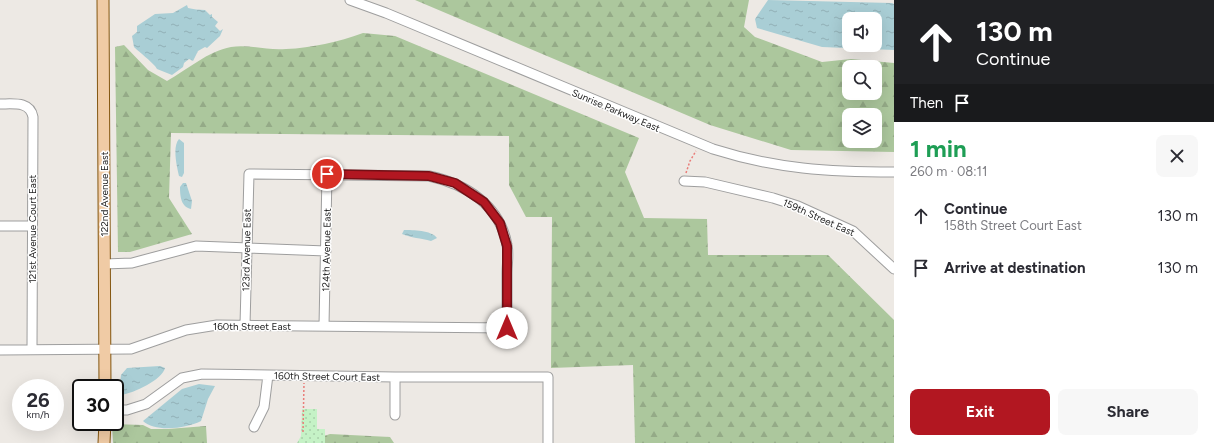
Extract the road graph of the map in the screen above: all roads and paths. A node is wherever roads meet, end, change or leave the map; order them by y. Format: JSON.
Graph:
{"nodes":[{"id":1,"x":104,"y":0,"type":"edge"},
{"id":2,"x":350,"y":0,"type":"edge"},
{"id":3,"x":0,"y":104,"type":"edge"},
{"id":4,"x":694,"y":155,"type":"dead end"},
{"id":5,"x":894,"y":172,"type":"edge"},
{"id":6,"x":327,"y":174,"type":"junction"},
{"id":7,"x":684,"y":180,"type":"joint"},
{"id":8,"x":0,"y":226,"type":"edge"},
{"id":9,"x":32,"y":226,"type":"junction"},
{"id":10,"x":246,"y":248,"type":"junction"},
{"id":11,"x":326,"y":251,"type":"junction"},
{"id":12,"x":104,"y":264,"type":"junction"},
{"id":13,"x":894,"y":269,"type":"edge"},
{"id":14,"x":245,"y":326,"type":"junction"},
{"id":15,"x":324,"y":326,"type":"junction"},
{"id":16,"x":0,"y":350,"type":"edge"},
{"id":17,"x":32,"y":350,"type":"junction"},
{"id":18,"x":106,"y":350,"type":"junction"},
{"id":19,"x":268,"y":375,"type":"junction"},
{"id":20,"x":304,"y":375,"type":"junction"},
{"id":21,"x":394,"y":377,"type":"junction"},
{"id":22,"x":105,"y":379,"type":"edge"},
{"id":23,"x":124,"y":410,"type":"edge"},
{"id":24,"x":395,"y":415,"type":"dead end"},
{"id":25,"x":254,"y":427,"type":"dead end"},
{"id":26,"x":105,"y":431,"type":"edge"},
{"id":27,"x":303,"y":432,"type":"dead end"},
{"id":28,"x":104,"y":443,"type":"edge"},
{"id":29,"x":548,"y":443,"type":"edge"}],
"edges":[{"from":1,"to":12,"type":"main road","name":"122nd Avenue East"},
{"from":2,"to":5,"type":"street","name":"Sunrise Parkway East"},
{"from":3,"to":9,"type":"street","name":"121st Avenue Court East"},
{"from":4,"to":7,"type":"path"},
{"from":6,"to":10,"type":"street","name":"123rd Avenue East"},
{"from":6,"to":11,"type":"street","name":"124th Avenue East"},
{"from":6,"to":15,"type":"street","name":"160th Street East"},
{"from":7,"to":13,"type":"street","name":"159th Street East"},
{"from":8,"to":9,"type":"street"},
{"from":9,"to":17,"type":"street","name":"121st Avenue Court East"},
{"from":10,"to":11,"type":"street"},
{"from":10,"to":12,"type":"street"},
{"from":10,"to":14,"type":"street","name":"123rd Avenue East"},
{"from":11,"to":15,"type":"street","name":"124th Avenue East"},
{"from":12,"to":18,"type":"main road","name":"122nd Avenue East"},
{"from":14,"to":15,"type":"street","name":"160th Street East"},
{"from":14,"to":18,"type":"street","name":"160th Street East"},
{"from":16,"to":17,"type":"street","name":"160th Street East"},
{"from":17,"to":18,"type":"street","name":"160th Street East"},
{"from":18,"to":22,"type":"main road","name":"122nd Avenue East"},
{"from":19,"to":20,"type":"street","name":"160th Street Court East"},
{"from":19,"to":23,"type":"street","name":"160th Street Court East"},
{"from":19,"to":25,"type":"street"},
{"from":20,"to":21,"type":"street","name":"160th Street Court East"},
{"from":20,"to":27,"type":"path"},
{"from":21,"to":24,"type":"street"},
{"from":21,"to":29,"type":"street","name":"160th Street Court East"},
{"from":26,"to":28,"type":"main road"}]}
